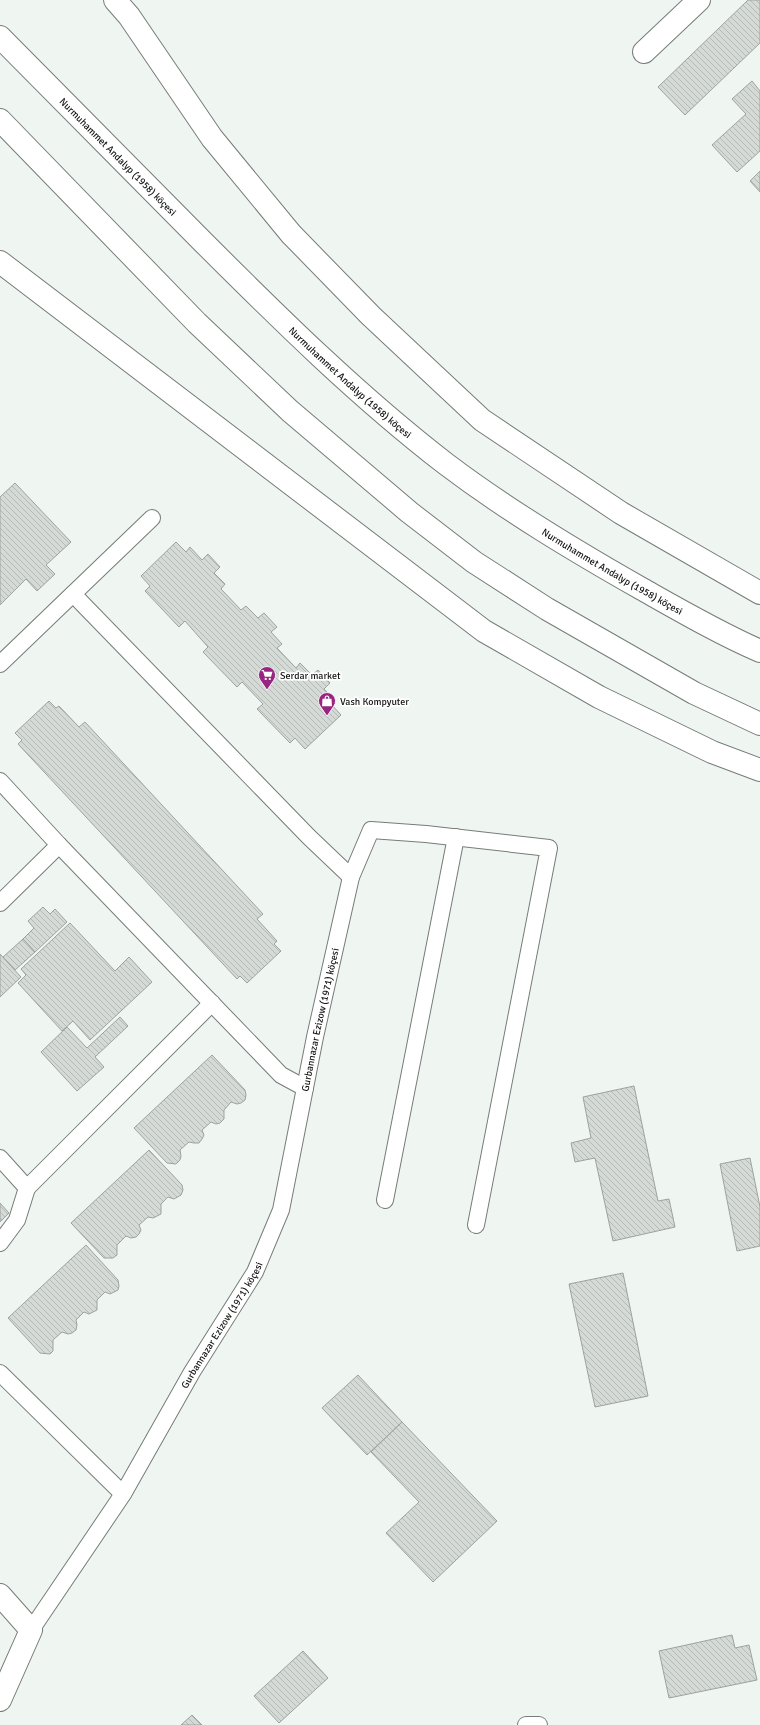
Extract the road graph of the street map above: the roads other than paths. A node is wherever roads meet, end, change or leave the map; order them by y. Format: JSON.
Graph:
{"nodes":[{"id":1,"x":699,"y":0,"type":"edge"},
{"id":2,"x":122,"y":5,"type":"edge"},
{"id":3,"x":0,"y":37,"type":"edge"},
{"id":4,"x":644,"y":52,"type":"dead end"},
{"id":5,"x":0,"y":120,"type":"edge"},
{"id":6,"x":0,"y":262,"type":"edge"},
{"id":7,"x":152,"y":518,"type":"dead end"},
{"id":8,"x":760,"y":593,"type":"edge"},
{"id":9,"x":73,"y":594,"type":"junction"},
{"id":10,"x":760,"y":651,"type":"edge"},
{"id":11,"x":0,"y":664,"type":"edge"},
{"id":12,"x":760,"y":724,"type":"edge"},
{"id":13,"x":760,"y":770,"type":"edge"},
{"id":14,"x":0,"y":781,"type":"edge"},
{"id":15,"x":456,"y":838,"type":"junction"},
{"id":16,"x":59,"y":845,"type":"junction"},
{"id":17,"x":351,"y":877,"type":"junction"},
{"id":18,"x":0,"y":902,"type":"edge"},
{"id":19,"x":212,"y":1003,"type":"junction"},
{"id":20,"x":305,"y":1088,"type":"junction"},
{"id":21,"x":0,"y":1158,"type":"edge"},
{"id":22,"x":28,"y":1188,"type":"junction"},
{"id":23,"x":385,"y":1200,"type":"dead end"},
{"id":24,"x":476,"y":1225,"type":"dead end"},
{"id":25,"x":0,"y":1244,"type":"edge"},
{"id":26,"x":0,"y":1373,"type":"edge"},
{"id":27,"x":123,"y":1494,"type":"junction"},
{"id":28,"x":0,"y":1595,"type":"edge"},
{"id":29,"x":31,"y":1630,"type":"junction"},
{"id":30,"x":0,"y":1700,"type":"edge"},
{"id":31,"x":526,"y":1725,"type":"edge"},
{"id":32,"x":539,"y":1725,"type":"edge"}],
"edges":[{"from":1,"to":4,"type":"main road"},
{"from":2,"to":8,"type":"main road"},
{"from":3,"to":10,"type":"main road","name":"Nurmuhammet Andalyp (1958) köçesi"},
{"from":5,"to":12,"type":"main road"},
{"from":6,"to":13,"type":"main road"},
{"from":7,"to":9,"type":"lane"},
{"from":9,"to":11,"type":"lane"},
{"from":9,"to":17,"type":"lane"},
{"from":14,"to":16,"type":"lane"},
{"from":15,"to":17,"type":"lane","name":"Gurbannazar Ezizow (1971) köçesi"},
{"from":15,"to":23,"type":"lane"},
{"from":15,"to":24,"type":"lane","name":"Gurbannazar Ezizow (1971) köçesi"},
{"from":16,"to":18,"type":"lane"},
{"from":16,"to":19,"type":"lane"},
{"from":17,"to":20,"type":"lane","name":"Gurbannazar Ezizow (1971) köçesi"},
{"from":19,"to":20,"type":"lane"},
{"from":19,"to":22,"type":"lane"},
{"from":20,"to":27,"type":"lane","name":"Gurbannazar Ezizow (1971) köçesi"},
{"from":21,"to":22,"type":"lane"},
{"from":22,"to":25,"type":"lane"},
{"from":26,"to":27,"type":"lane"},
{"from":27,"to":29,"type":"lane","name":"Gurbannazar Ezizow (1971) köçesi"},
{"from":28,"to":29,"type":"main road"},
{"from":29,"to":30,"type":"main road","name":"Gurbannazar Ezizow (1971) köçesi"},
{"from":31,"to":32,"type":"lane"}]}
